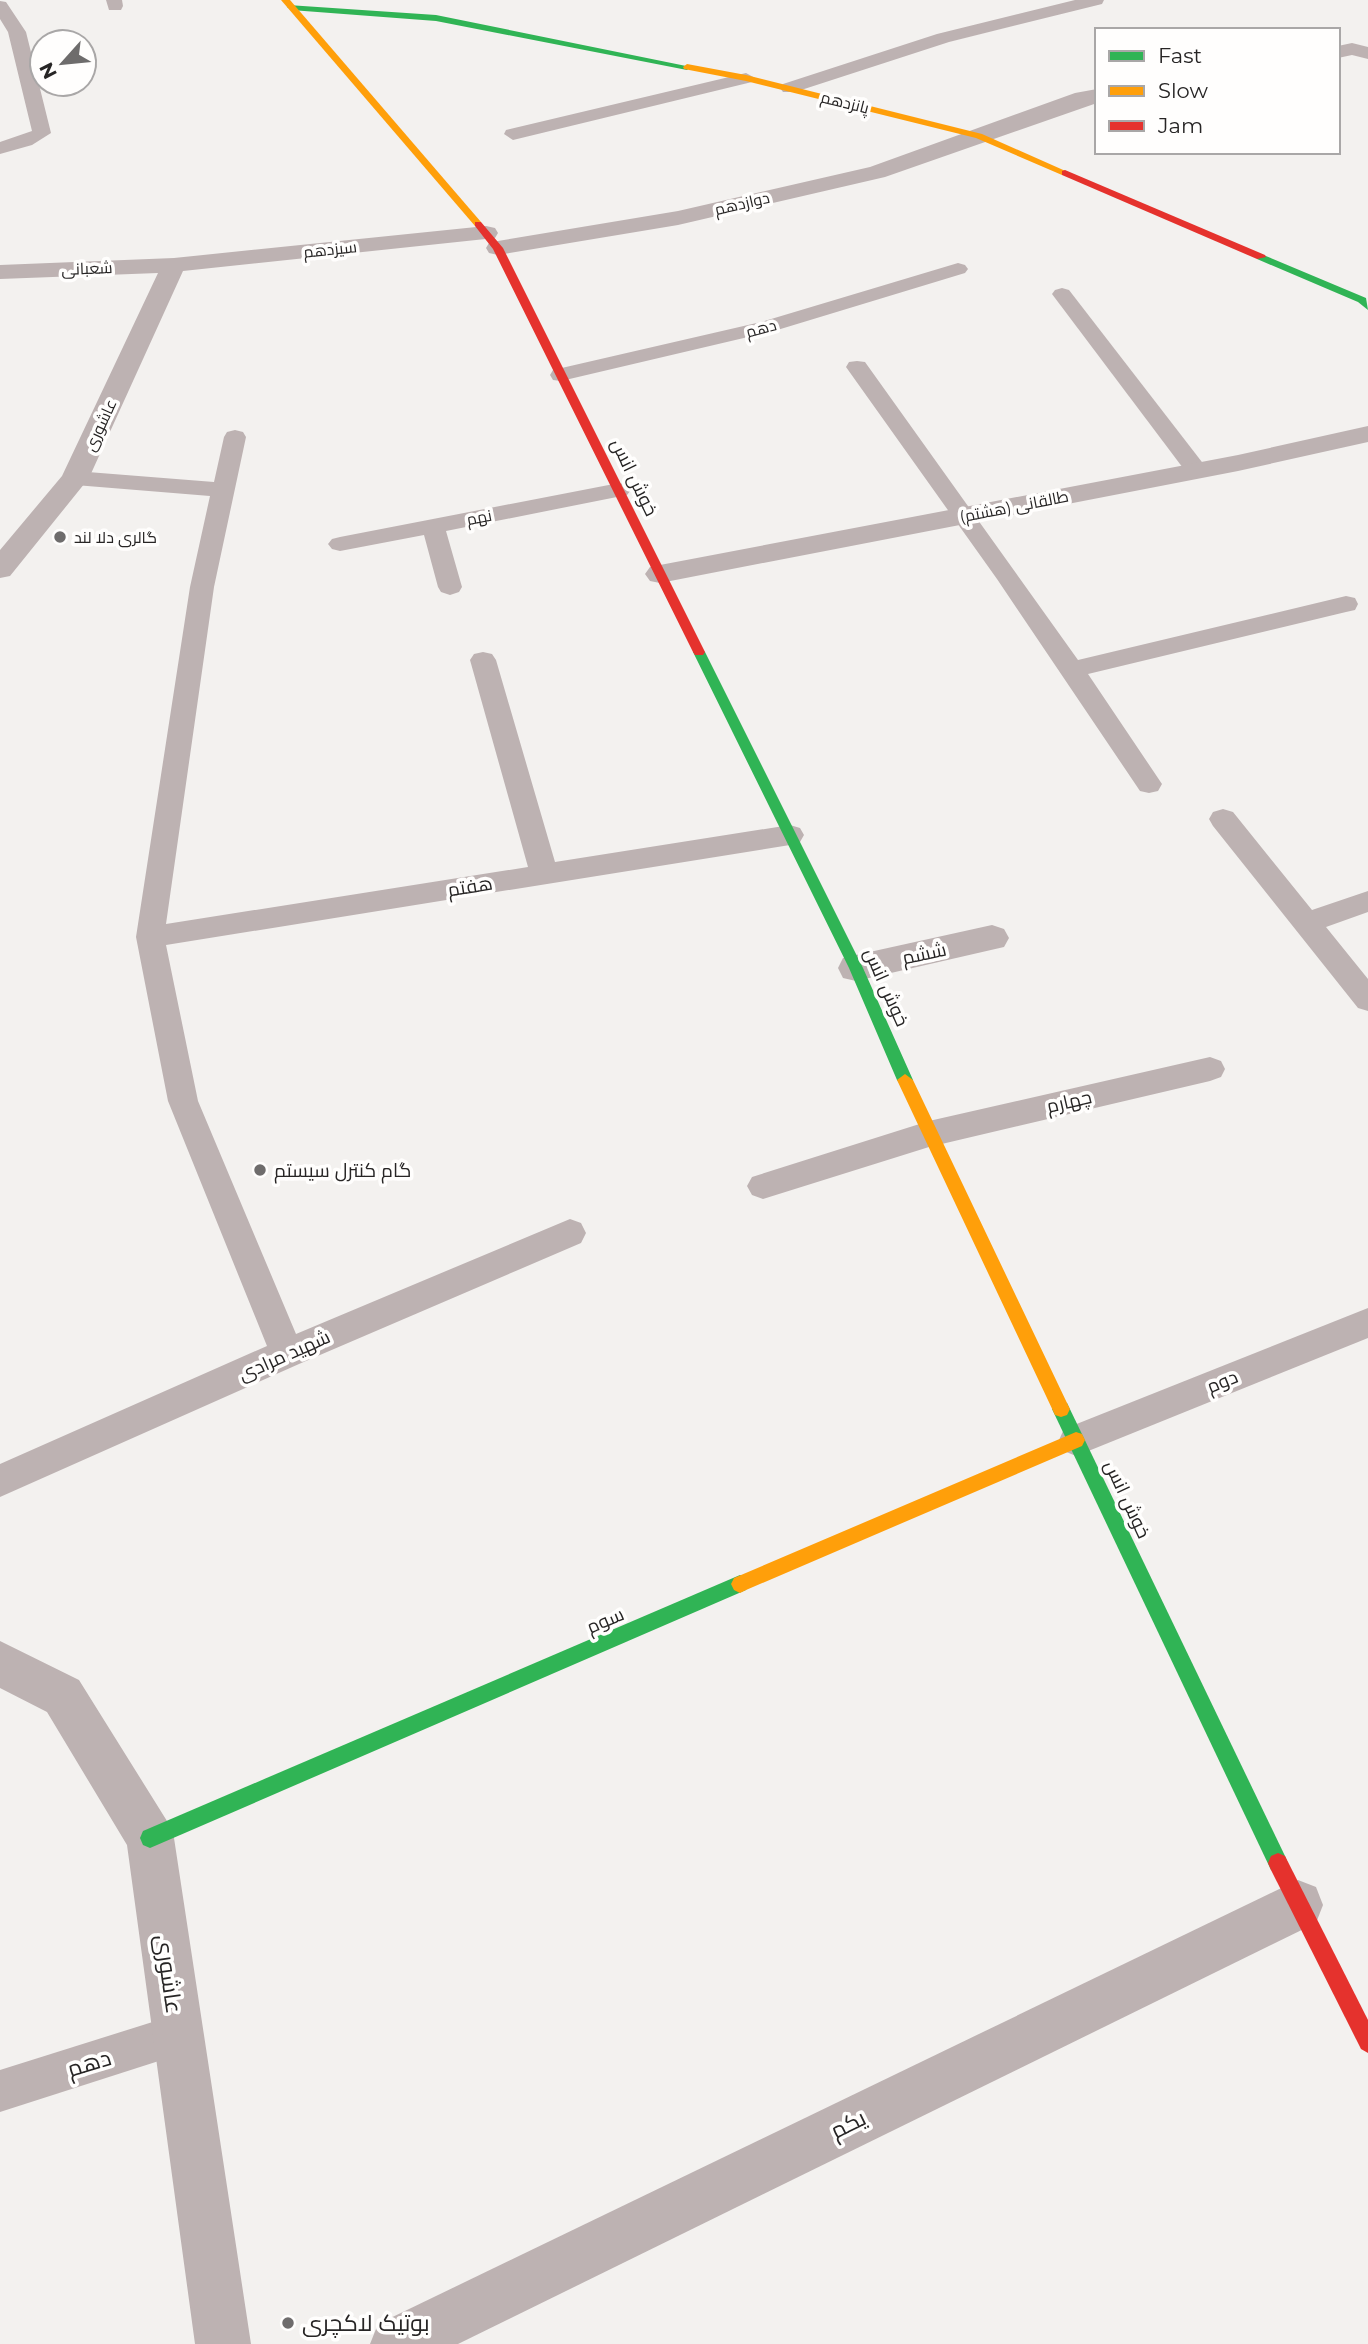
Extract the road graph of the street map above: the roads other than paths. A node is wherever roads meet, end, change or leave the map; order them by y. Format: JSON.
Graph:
{"nodes":[{"id":1,"x":1096,"y":0,"type":"edge"},
{"id":2,"x":288,"y":4,"type":"edge"},
{"id":3,"x":0,"y":6,"type":"edge"},
{"id":4,"x":1340,"y":52,"type":"edge"},
{"id":5,"x":1368,"y":53,"type":"edge"},
{"id":6,"x":746,"y":78,"type":"junction"},
{"id":7,"x":789,"y":88,"type":"junction"},
{"id":8,"x":1095,"y":96,"type":"edge"},
{"id":9,"x":513,"y":134,"type":"dead end"},
{"id":10,"x":979,"y":136,"type":"junction"},
{"id":11,"x":0,"y":148,"type":"edge"},
{"id":12,"x":492,"y":241,"type":"junction"},
{"id":13,"x":174,"y":265,"type":"junction"},
{"id":14,"x":958,"y":269,"type":"dead end"},
{"id":15,"x":0,"y":272,"type":"edge"},
{"id":16,"x":1062,"y":294,"type":"dead end"},
{"id":17,"x":1368,"y":307,"type":"edge"},
{"id":18,"x":857,"y":367,"type":"dead end"},
{"id":19,"x":561,"y":375,"type":"junction"},
{"id":20,"x":1368,"y":433,"type":"edge"},
{"id":21,"x":235,"y":437,"type":"dead end"},
{"id":22,"x":1197,"y":471,"type":"junction"},
{"id":23,"x":75,"y":478,"type":"junction"},
{"id":24,"x":223,"y":490,"type":"junction"},
{"id":25,"x":619,"y":490,"type":"junction"},
{"id":26,"x":966,"y":516,"type":"junction"},
{"id":27,"x":433,"y":526,"type":"junction"},
{"id":28,"x":340,"y":544,"type":"dead end"},
{"id":29,"x":0,"y":569,"type":"edge"},
{"id":30,"x":660,"y":574,"type":"junction"},
{"id":31,"x":450,"y":587,"type":"dead end"},
{"id":32,"x":1346,"y":604,"type":"dead end"},
{"id":33,"x":483,"y":660,"type":"dead end"},
{"id":34,"x":1074,"y":669,"type":"junction"},
{"id":35,"x":1149,"y":784,"type":"dead end"},
{"id":36,"x":1223,"y":819,"type":"dead end"},
{"id":37,"x":790,"y":835,"type":"junction"},
{"id":38,"x":544,"y":874,"type":"junction"},
{"id":39,"x":1368,"y":901,"type":"edge"},
{"id":40,"x":1308,"y":922,"type":"junction"},
{"id":41,"x":150,"y":937,"type":"junction"},
{"id":42,"x":992,"y":938,"type":"dead end"},
{"id":43,"x":856,"y":968,"type":"junction"},
{"id":44,"x":1368,"y":1000,"type":"edge"},
{"id":45,"x":1210,"y":1069,"type":"dead end"},
{"id":46,"x":929,"y":1134,"type":"junction"},
{"id":47,"x":763,"y":1185,"type":"dead end"},
{"id":48,"x":570,"y":1233,"type":"dead end"},
{"id":49,"x":1368,"y":1323,"type":"edge"},
{"id":50,"x":287,"y":1353,"type":"junction"},
{"id":51,"x":1076,"y":1440,"type":"junction"},
{"id":52,"x":0,"y":1481,"type":"edge"},
{"id":53,"x":0,"y":1664,"type":"edge"},
{"id":54,"x":150,"y":1839,"type":"junction"},
{"id":55,"x":1298,"y":1905,"type":"junction"},
{"id":56,"x":178,"y":2035,"type":"junction"},
{"id":57,"x":1368,"y":2042,"type":"edge"},
{"id":58,"x":0,"y":2091,"type":"edge"},
{"id":59,"x":223,"y":2344,"type":"edge"},
{"id":60,"x":398,"y":2344,"type":"edge"}],
"edges":[{"from":1,"to":7,"type":"lane"},
{"from":2,"to":6,"type":"street","name":"پانزدهم"},
{"from":2,"to":12,"type":"street","name":"خوش انس"},
{"from":3,"to":11,"type":"lane"},
{"from":4,"to":5,"type":"street"},
{"from":6,"to":7,"type":"street","name":"پانزدهم"},
{"from":6,"to":9,"type":"lane"},
{"from":7,"to":10,"type":"street","name":"پانزدهم"},
{"from":8,"to":10,"type":"street","name":"دوازدهم"},
{"from":10,"to":12,"type":"street","name":"دوازدهم"},
{"from":10,"to":17,"type":"street","name":"پانزدهم"},
{"from":12,"to":13,"type":"street","name":"سیزدهم"},
{"from":12,"to":19,"type":"street","name":"خوش انس"},
{"from":13,"to":15,"type":"street","name":"شعبانی"},
{"from":13,"to":23,"type":"street","name":"عاشوری"},
{"from":14,"to":19,"type":"lane","name":"دهم"},
{"from":16,"to":22,"type":"lane"},
{"from":18,"to":26,"type":"lane"},
{"from":19,"to":25,"type":"street","name":"خوش انس"},
{"from":20,"to":22,"type":"street","name":"طالقانی (هشتم)"},
{"from":21,"to":24,"type":"lane"},
{"from":22,"to":26,"type":"street","name":"طالقانی (هشتم)"},
{"from":23,"to":24,"type":"lane"},
{"from":23,"to":29,"type":"street","name":"عاشوری"},
{"from":24,"to":41,"type":"lane"},
{"from":25,"to":27,"type":"lane","name":"نهم"},
{"from":25,"to":30,"type":"street","name":"خوش انس"},
{"from":26,"to":30,"type":"street","name":"طالقانی (هشتم)"},
{"from":26,"to":34,"type":"lane"},
{"from":27,"to":28,"type":"lane","name":"نهم"},
{"from":27,"to":31,"type":"lane"},
{"from":30,"to":37,"type":"street","name":"خوش انس"},
{"from":32,"to":34,"type":"lane"},
{"from":33,"to":38,"type":"lane"},
{"from":34,"to":35,"type":"lane"},
{"from":36,"to":40,"type":"lane"},
{"from":37,"to":38,"type":"lane","name":"هفتم"},
{"from":37,"to":43,"type":"street","name":"خوش انس"},
{"from":38,"to":41,"type":"lane","name":"هفتم"},
{"from":39,"to":40,"type":"lane"},
{"from":40,"to":44,"type":"lane"},
{"from":41,"to":50,"type":"lane"},
{"from":42,"to":43,"type":"street","name":"ششم"},
{"from":43,"to":46,"type":"street","name":"خوش انس"},
{"from":45,"to":46,"type":"lane","name":"چهارم"},
{"from":46,"to":47,"type":"lane","name":"چهارم"},
{"from":46,"to":51,"type":"street","name":"خوش انس"},
{"from":48,"to":50,"type":"lane","name":"شهید مرادی"},
{"from":49,"to":51,"type":"lane","name":"دوم"},
{"from":50,"to":52,"type":"lane","name":"شهید مرادی"},
{"from":51,"to":54,"type":"street","name":"سوم"},
{"from":51,"to":55,"type":"street","name":"خوش انس"},
{"from":53,"to":54,"type":"street","name":"عاشوری"},
{"from":54,"to":56,"type":"street","name":"عاشوری"},
{"from":55,"to":57,"type":"street","name":"خوش انس"},
{"from":55,"to":60,"type":"street","name":"یکم"},
{"from":56,"to":58,"type":"lane","name":"دهم"},
{"from":56,"to":59,"type":"street","name":"عاشوری"}]}
